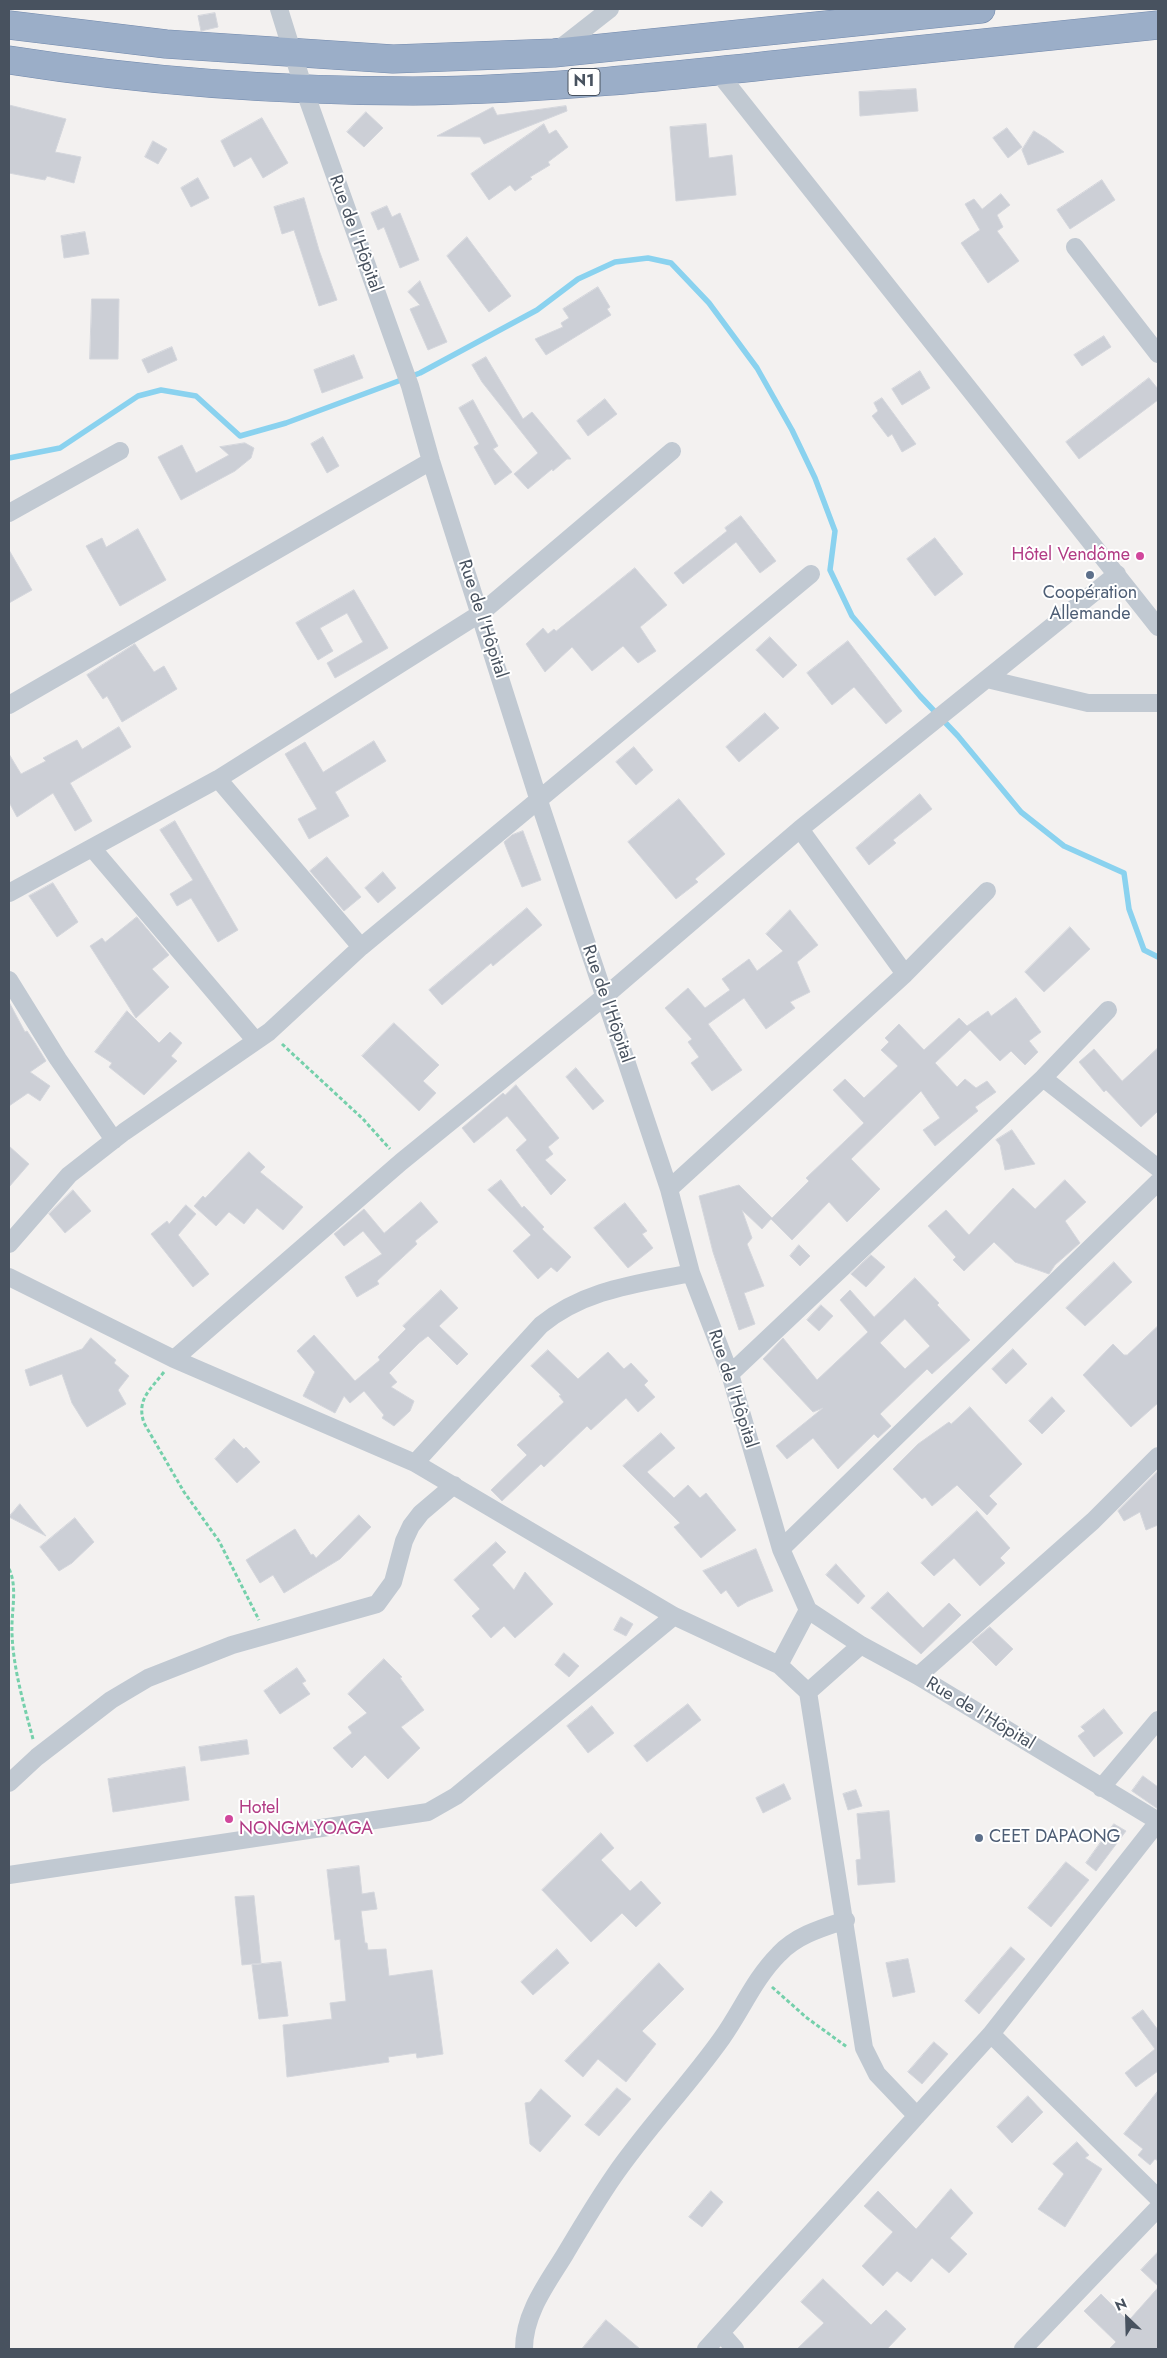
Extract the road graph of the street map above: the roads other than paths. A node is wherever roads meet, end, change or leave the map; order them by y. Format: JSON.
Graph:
{"nodes":[{"id":1,"x":279,"y":9,"type":"edge"},
{"id":2,"x":610,"y":9,"type":"edge"},
{"id":3,"x":981,"y":9,"type":"edge"},
{"id":4,"x":9,"y":25,"type":"edge"},
{"id":5,"x":1158,"y":25,"type":"edge"},
{"id":6,"x":554,"y":53,"type":"junction"},
{"id":7,"x":293,"y":54,"type":"junction"},
{"id":8,"x":9,"y":60,"type":"edge"},
{"id":9,"x":717,"y":71,"type":"junction"},
{"id":10,"x":304,"y":90,"type":"junction"},
{"id":11,"x":1074,"y":247,"type":"dead end"},
{"id":12,"x":1158,"y":354,"type":"edge"},
{"id":13,"x":120,"y":451,"type":"dead end"},
{"id":14,"x":672,"y":451,"type":"dead end"},
{"id":15,"x":431,"y":461,"type":"junction"},
{"id":16,"x":9,"y":512,"type":"edge"},
{"id":17,"x":811,"y":574,"type":"dead end"},
{"id":18,"x":1117,"y":574,"type":"junction"},
{"id":19,"x":481,"y":613,"type":"junction"},
{"id":20,"x":1158,"y":628,"type":"edge"},
{"id":21,"x":987,"y":679,"type":"junction"},
{"id":22,"x":1158,"y":703,"type":"edge"},
{"id":23,"x":9,"y":705,"type":"edge"},
{"id":24,"x":218,"y":779,"type":"junction"},
{"id":25,"x":539,"y":801,"type":"junction"},
{"id":26,"x":800,"y":829,"type":"junction"},
{"id":27,"x":92,"y":848,"type":"junction"},
{"id":28,"x":987,"y":891,"type":"dead end"},
{"id":29,"x":9,"y":893,"type":"edge"},
{"id":30,"x":361,"y":947,"type":"junction"},
{"id":31,"x":905,"y":974,"type":"junction"},
{"id":32,"x":9,"y":980,"type":"edge"},
{"id":33,"x":604,"y":997,"type":"junction"},
{"id":34,"x":1108,"y":1010,"type":"dead end"},
{"id":35,"x":262,"y":1036,"type":"junction"},
{"id":36,"x":1042,"y":1078,"type":"junction"},
{"id":37,"x":114,"y":1140,"type":"junction"},
{"id":38,"x":1158,"y":1168,"type":"edge"},
{"id":39,"x":1158,"y":1182,"type":"edge"},
{"id":40,"x":669,"y":1189,"type":"junction"},
{"id":41,"x":9,"y":1244,"type":"edge"},
{"id":42,"x":691,"y":1273,"type":"junction"},
{"id":43,"x":9,"y":1277,"type":"edge"},
{"id":44,"x":174,"y":1359,"type":"junction"},
{"id":45,"x":730,"y":1374,"type":"junction"},
{"id":46,"x":1158,"y":1456,"type":"edge"},
{"id":47,"x":415,"y":1463,"type":"junction"},
{"id":48,"x":454,"y":1485,"type":"junction"},
{"id":49,"x":781,"y":1549,"type":"junction"},
{"id":50,"x":808,"y":1610,"type":"junction"},
{"id":51,"x":674,"y":1616,"type":"junction"},
{"id":52,"x":861,"y":1645,"type":"junction"},
{"id":53,"x":779,"y":1665,"type":"junction"},
{"id":54,"x":918,"y":1676,"type":"junction"},
{"id":55,"x":808,"y":1692,"type":"junction"},
{"id":56,"x":1158,"y":1720,"type":"edge"},
{"id":57,"x":9,"y":1783,"type":"edge"},
{"id":58,"x":1101,"y":1788,"type":"junction"},
{"id":59,"x":1158,"y":1821,"type":"edge"},
{"id":60,"x":9,"y":1876,"type":"edge"},
{"id":61,"x":846,"y":1920,"type":"junction"},
{"id":62,"x":991,"y":2034,"type":"junction"},
{"id":63,"x":917,"y":2116,"type":"junction"},
{"id":64,"x":1158,"y":2198,"type":"edge"},
{"id":65,"x":1158,"y":2208,"type":"edge"},
{"id":66,"x":721,"y":2333,"type":"junction"},
{"id":67,"x":524,"y":2349,"type":"edge"},
{"id":68,"x":706,"y":2349,"type":"edge"},
{"id":69,"x":736,"y":2349,"type":"edge"},
{"id":70,"x":1023,"y":2349,"type":"edge"}],
"edges":[{"from":1,"to":7,"type":"street","name":"Rue de l'Hôpital"},
{"from":2,"to":6,"type":"street"},
{"from":3,"to":6,"type":"highway","number":"N1"},
{"from":4,"to":7,"type":"highway","number":"N1"},
{"from":5,"to":9,"type":"highway","number":"N1"},
{"from":6,"to":7,"type":"highway","number":"N1"},
{"from":7,"to":10,"type":"street","name":"Rue de l'Hôpital"},
{"from":8,"to":10,"type":"highway","number":"N1"},
{"from":9,"to":10,"type":"highway","number":"N1"},
{"from":9,"to":18,"type":"street"},
{"from":10,"to":15,"type":"street","name":"Rue de l'Hôpital"},
{"from":11,"to":12,"type":"street"},
{"from":13,"to":16,"type":"street"},
{"from":14,"to":19,"type":"street"},
{"from":15,"to":19,"type":"street","name":"Rue de l'Hôpital"},
{"from":15,"to":23,"type":"street"},
{"from":17,"to":25,"type":"street"},
{"from":18,"to":20,"type":"street"},
{"from":18,"to":21,"type":"street"},
{"from":19,"to":24,"type":"street"},
{"from":19,"to":25,"type":"street","name":"Rue de l'Hôpital"},
{"from":21,"to":22,"type":"street"},
{"from":21,"to":26,"type":"street"},
{"from":24,"to":27,"type":"street"},
{"from":24,"to":30,"type":"street"},
{"from":25,"to":30,"type":"street"},
{"from":25,"to":33,"type":"street","name":"Rue de l'Hôpital"},
{"from":26,"to":31,"type":"street"},
{"from":26,"to":33,"type":"street"},
{"from":27,"to":29,"type":"street"},
{"from":27,"to":35,"type":"street"},
{"from":28,"to":31,"type":"street"},
{"from":30,"to":35,"type":"street"},
{"from":31,"to":40,"type":"street"},
{"from":32,"to":37,"type":"street"},
{"from":33,"to":40,"type":"street","name":"Rue de l'Hôpital"},
{"from":33,"to":44,"type":"street"},
{"from":34,"to":36,"type":"street"},
{"from":35,"to":37,"type":"street"},
{"from":36,"to":38,"type":"street"},
{"from":36,"to":45,"type":"street"},
{"from":37,"to":41,"type":"street"},
{"from":39,"to":49,"type":"street"},
{"from":40,"to":42,"type":"street","name":"Rue de l'Hôpital"},
{"from":42,"to":45,"type":"street","name":"Rue de l'Hôpital"},
{"from":42,"to":47,"type":"street"},
{"from":43,"to":44,"type":"street"},
{"from":44,"to":47,"type":"street"},
{"from":45,"to":49,"type":"street","name":"Rue de l'Hôpital"},
{"from":46,"to":54,"type":"street"},
{"from":47,"to":48,"type":"street"},
{"from":48,"to":51,"type":"street"},
{"from":48,"to":57,"type":"street"},
{"from":49,"to":50,"type":"street","name":"Rue de l'Hôpital"},
{"from":50,"to":52,"type":"street","name":"Rue de l'Hôpital"},
{"from":50,"to":53,"type":"street"},
{"from":51,"to":53,"type":"street"},
{"from":51,"to":60,"type":"street"},
{"from":52,"to":54,"type":"street","name":"Rue de l'Hôpital"},
{"from":52,"to":55,"type":"street"},
{"from":53,"to":55,"type":"street"},
{"from":54,"to":58,"type":"street","name":"Rue de l'Hôpital"},
{"from":55,"to":61,"type":"street"},
{"from":56,"to":58,"type":"street"},
{"from":58,"to":59,"type":"street","name":"Rue de l'Hôpital"},
{"from":59,"to":62,"type":"street"},
{"from":61,"to":63,"type":"street"},
{"from":61,"to":67,"type":"street"},
{"from":62,"to":63,"type":"street"},
{"from":62,"to":64,"type":"street"},
{"from":63,"to":66,"type":"street"},
{"from":65,"to":70,"type":"street"},
{"from":66,"to":68,"type":"street"},
{"from":66,"to":69,"type":"street"}]}
